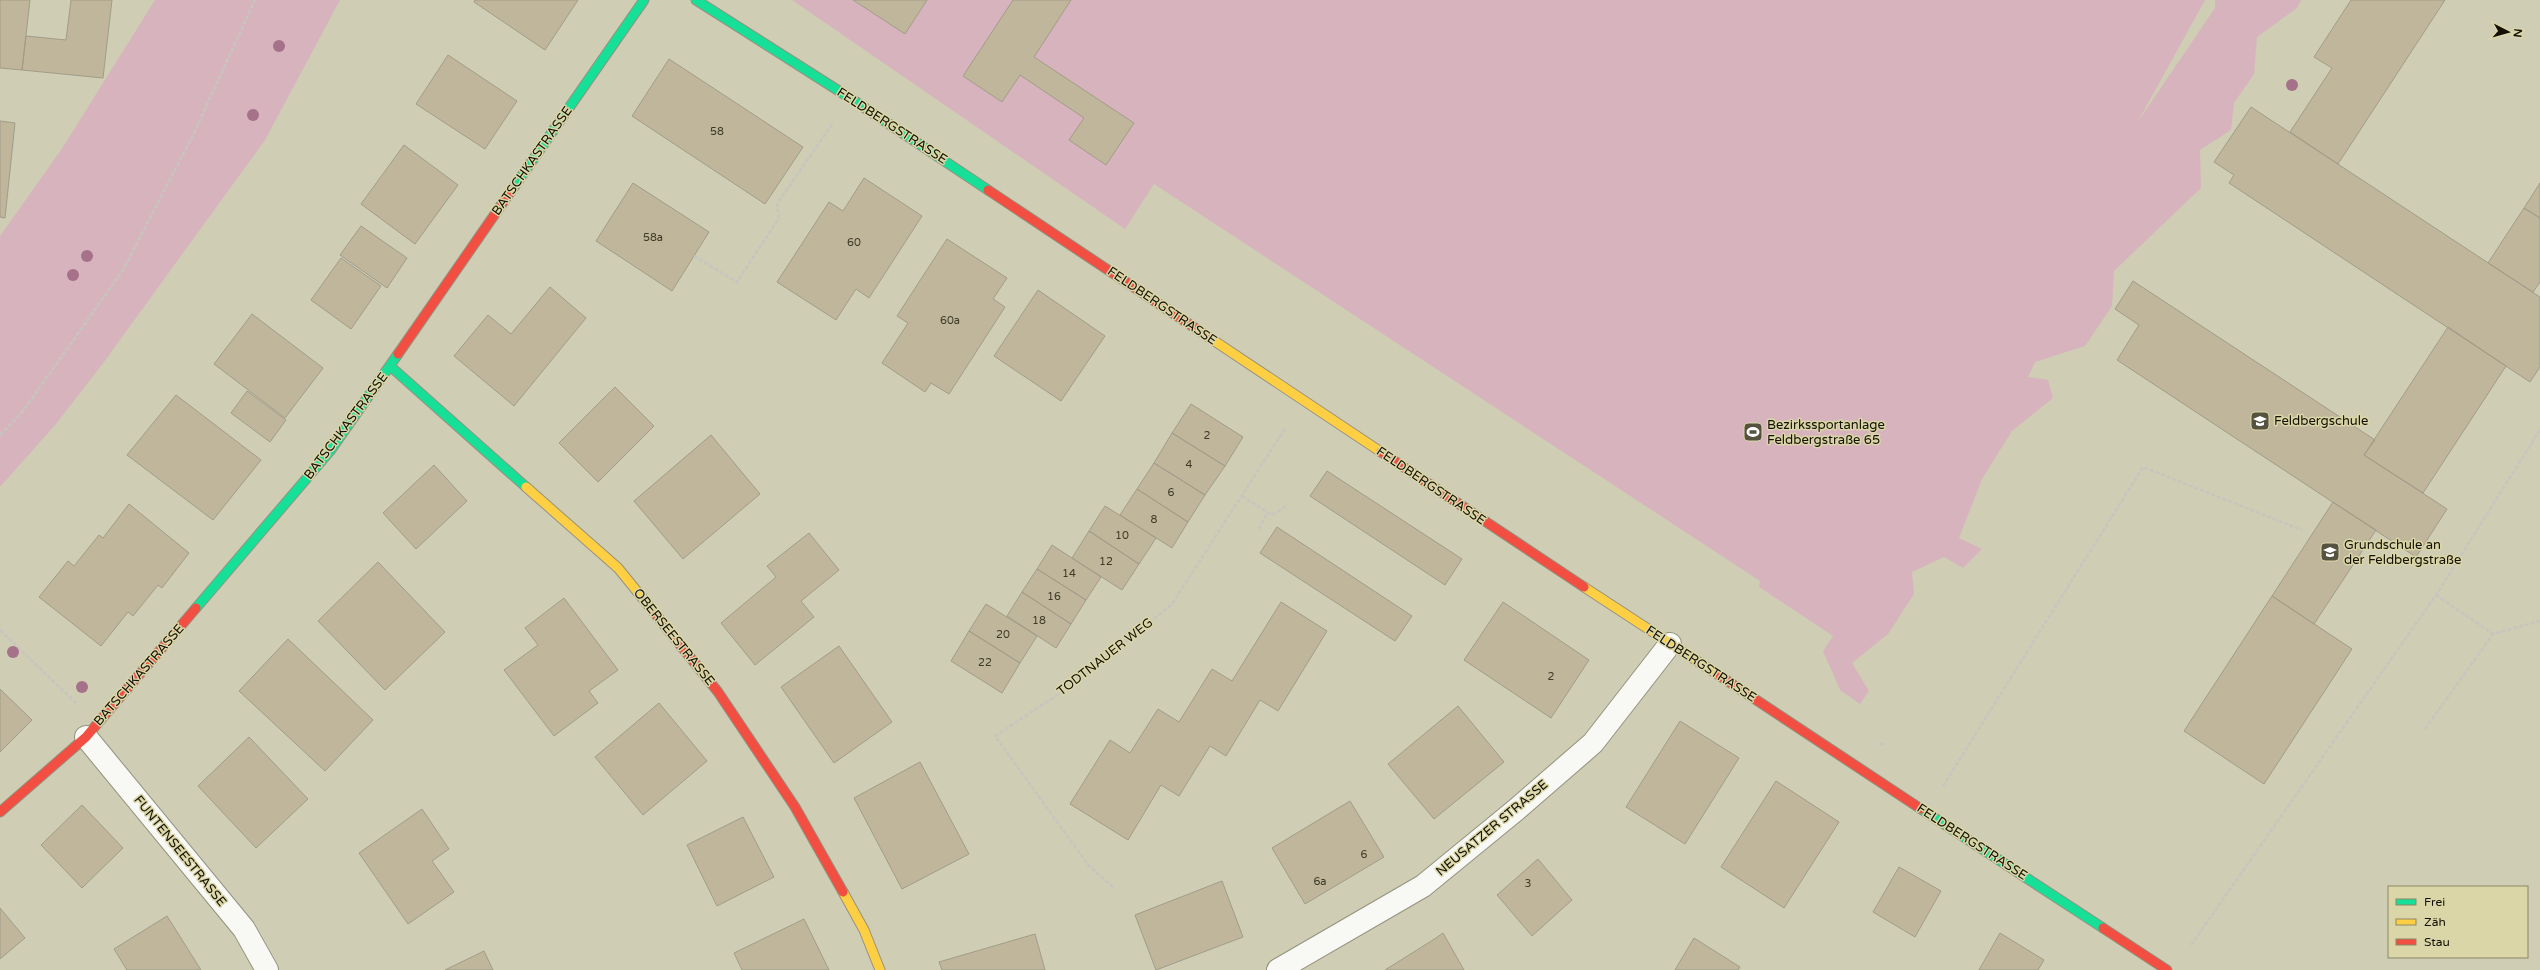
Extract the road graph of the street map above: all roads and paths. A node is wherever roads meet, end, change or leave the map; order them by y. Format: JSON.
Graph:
{"nodes":[{"id":1,"x":255,"y":0,"type":"edge"},
{"id":2,"x":644,"y":0,"type":"edge"},
{"id":3,"x":696,"y":0,"type":"edge"},
{"id":4,"x":850,"y":98,"type":"junction"},
{"id":5,"x":694,"y":256,"type":"dead end"},
{"id":6,"x":390,"y":366,"type":"junction"},
{"id":7,"x":1303,"y":401,"type":"junction"},
{"id":8,"x":2540,"y":430,"type":"edge"},
{"id":9,"x":0,"y":436,"type":"edge"},
{"id":10,"x":1242,"y":496,"type":"junction"},
{"id":11,"x":1288,"y":505,"type":"dead end"},
{"id":12,"x":1268,"y":512,"type":"junction"},
{"id":13,"x":1259,"y":529,"type":"dead end"},
{"id":14,"x":2302,"y":530,"type":"dead end"},
{"id":15,"x":2436,"y":595,"type":"junction"},
{"id":16,"x":2540,"y":621,"type":"edge"},
{"id":17,"x":0,"y":630,"type":"edge"},
{"id":18,"x":2493,"y":634,"type":"junction"},
{"id":19,"x":1670,"y":644,"type":"junction"},
{"id":20,"x":81,"y":709,"type":"dead end"},
{"id":21,"x":2425,"y":729,"type":"dead end"},
{"id":22,"x":86,"y":737,"type":"junction"},
{"id":23,"x":1926,"y":811,"type":"junction"},
{"id":24,"x":0,"y":812,"type":"edge"},
{"id":25,"x":1113,"y":887,"type":"dead end"},
{"id":26,"x":2191,"y":945,"type":"dead end"},
{"id":27,"x":267,"y":970,"type":"edge"},
{"id":28,"x":880,"y":970,"type":"edge"},
{"id":29,"x":1278,"y":970,"type":"edge"},
{"id":30,"x":2167,"y":970,"type":"edge"}],
"edges":[{"from":1,"to":9,"type":"path"},
{"from":2,"to":6,"type":"street","name":"BATSCHKASTRASSE"},
{"from":3,"to":4,"type":"street","name":"FELDBERGSTRASSE"},
{"from":4,"to":5,"type":"path"},
{"from":4,"to":7,"type":"street","name":"FELDBERGSTRASSE"},
{"from":6,"to":22,"type":"street","name":"BATSCHKASTRASSE"},
{"from":6,"to":28,"type":"street","name":"OBERSEESTRASSE"},
{"from":7,"to":10,"type":"path","name":"TODTNAUER WEG"},
{"from":7,"to":19,"type":"street","name":"FELDBERGSTRASSE"},
{"from":8,"to":15,"type":"path"},
{"from":10,"to":12,"type":"path"},
{"from":10,"to":25,"type":"path","name":"TODTNAUER WEG"},
{"from":11,"to":12,"type":"path"},
{"from":12,"to":13,"type":"path"},
{"from":14,"to":23,"type":"path"},
{"from":15,"to":18,"type":"path"},
{"from":15,"to":26,"type":"path"},
{"from":16,"to":18,"type":"path"},
{"from":17,"to":20,"type":"path"},
{"from":18,"to":21,"type":"path"},
{"from":19,"to":23,"type":"street","name":"FELDBERGSTRASSE"},
{"from":19,"to":29,"type":"street","name":"NEUSATZER STRASSE"},
{"from":22,"to":24,"type":"street","name":"BATSCHKASTRASSE"},
{"from":22,"to":27,"type":"street","name":"FUNTENSEESTRASSE"},
{"from":23,"to":30,"type":"street","name":"FELDBERGSTRASSE"}]}
